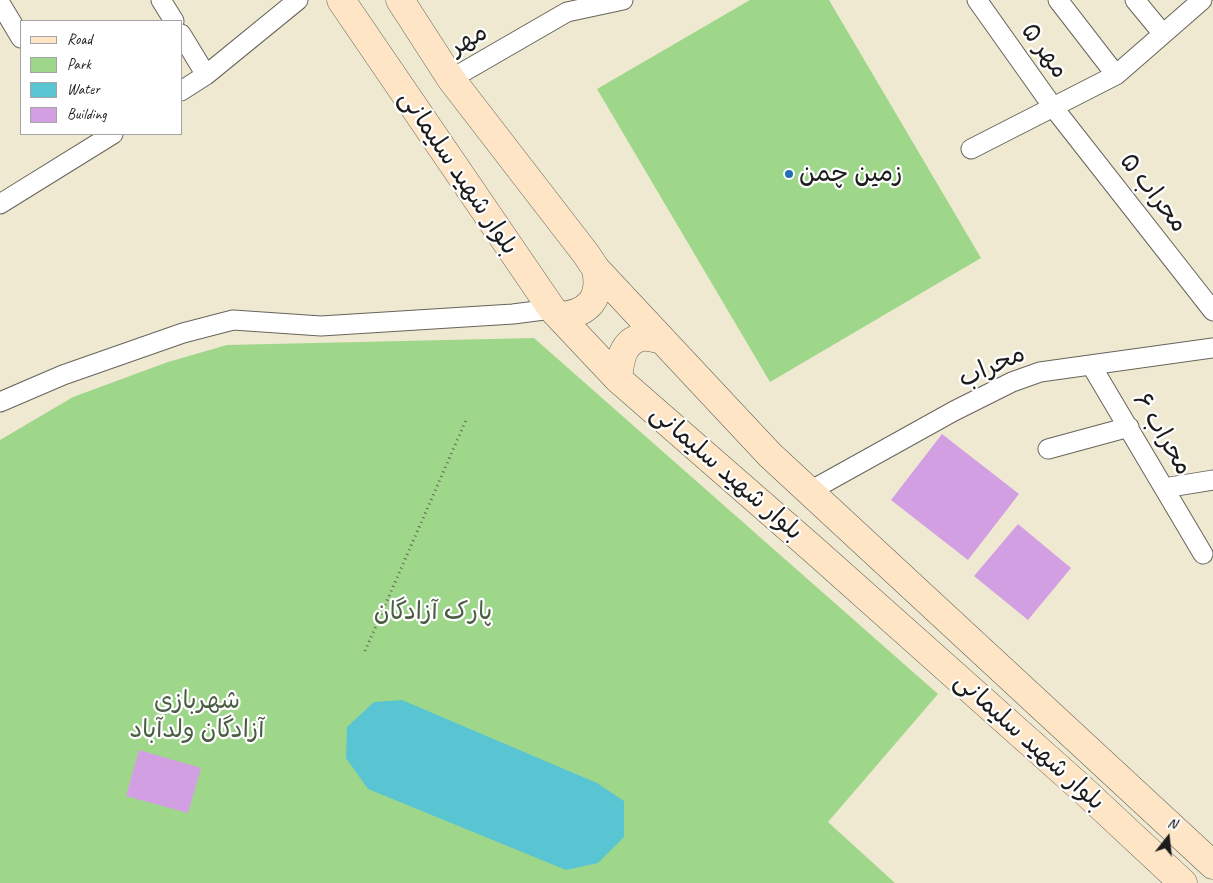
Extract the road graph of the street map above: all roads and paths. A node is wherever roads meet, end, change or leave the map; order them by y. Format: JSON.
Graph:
{"nodes":[{"id":1,"x":161,"y":0,"type":"edge"},
{"id":2,"x":298,"y":0,"type":"edge"},
{"id":3,"x":341,"y":0,"type":"edge"},
{"id":4,"x":400,"y":0,"type":"edge"},
{"id":5,"x":623,"y":0,"type":"edge"},
{"id":6,"x":977,"y":0,"type":"edge"},
{"id":7,"x":1058,"y":0,"type":"edge"},
{"id":8,"x":1135,"y":0,"type":"edge"},
{"id":9,"x":1202,"y":0,"type":"edge"},
{"id":10,"x":0,"y":3,"type":"edge"},
{"id":11,"x":563,"y":6,"type":"edge"},
{"id":12,"x":173,"y":20,"type":"edge"},
{"id":13,"x":1163,"y":34,"type":"junction"},
{"id":14,"x":20,"y":36,"type":"edge"},
{"id":15,"x":182,"y":36,"type":"edge"},
{"id":16,"x":206,"y":75,"type":"junction"},
{"id":17,"x":1116,"y":75,"type":"junction"},
{"id":18,"x":451,"y":80,"type":"junction"},
{"id":19,"x":182,"y":90,"type":"edge"},
{"id":20,"x":1054,"y":107,"type":"junction"},
{"id":21,"x":109,"y":135,"type":"edge"},
{"id":22,"x":84,"y":141,"type":"edge"},
{"id":23,"x":971,"y":149,"type":"dead end"},
{"id":24,"x":3,"y":195,"type":"edge"},
{"id":25,"x":596,"y":269,"type":"junction"},
{"id":26,"x":1213,"y":311,"type":"edge"},
{"id":27,"x":556,"y":313,"type":"junction"},
{"id":28,"x":662,"y":340,"type":"junction"},
{"id":29,"x":1213,"y":348,"type":"edge"},
{"id":30,"x":1091,"y":365,"type":"junction"},
{"id":31,"x":618,"y":379,"type":"junction"},
{"id":32,"x":0,"y":402,"type":"edge"},
{"id":33,"x":466,"y":420,"type":"dead end"},
{"id":34,"x":1129,"y":427,"type":"junction"},
{"id":35,"x":1048,"y":449,"type":"dead end"},
{"id":36,"x":1213,"y":480,"type":"edge"},
{"id":37,"x":1164,"y":488,"type":"junction"},
{"id":38,"x":810,"y":491,"type":"junction"},
{"id":39,"x":1203,"y":554,"type":"dead end"},
{"id":40,"x":365,"y":651,"type":"dead end"},
{"id":41,"x":1213,"y":865,"type":"edge"},
{"id":42,"x":1183,"y":883,"type":"edge"}],
"edges":[{"from":1,"to":12,"type":"street"},
{"from":2,"to":16,"type":"street"},
{"from":3,"to":27,"type":"main road","name":"بلوار شهید سلیمانی"},
{"from":4,"to":18,"type":"main road","name":"بلوار شهید سلیمانی"},
{"from":5,"to":11,"type":"street","name":"مهر"},
{"from":6,"to":20,"type":"street","name":"مهر ۵"},
{"from":7,"to":17,"type":"street"},
{"from":8,"to":13,"type":"street"},
{"from":9,"to":13,"type":"street"},
{"from":10,"to":14,"type":"street"},
{"from":11,"to":18,"type":"street","name":"مهر"},
{"from":13,"to":17,"type":"street"},
{"from":15,"to":16,"type":"street"},
{"from":16,"to":19,"type":"street"},
{"from":17,"to":20,"type":"street"},
{"from":18,"to":25,"type":"main road","name":"بلوار شهید سلیمانی"},
{"from":20,"to":23,"type":"street"},
{"from":20,"to":26,"type":"street","name":"محراب ۵"},
{"from":21,"to":22,"type":"street"},
{"from":22,"to":24,"type":"street"},
{"from":25,"to":27,"type":"main road"},
{"from":25,"to":28,"type":"main road","name":"بلوار شهید سلیمانی"},
{"from":27,"to":31,"type":"main road","name":"بلوار شهید سلیمانی"},
{"from":27,"to":32,"type":"street"},
{"from":28,"to":31,"type":"main road"},
{"from":28,"to":38,"type":"main road","name":"بلوار شهید سلیمانی"},
{"from":29,"to":30,"type":"street","name":"محراب"},
{"from":30,"to":34,"type":"street","name":"محراب ۶"},
{"from":30,"to":38,"type":"street","name":"محراب"},
{"from":31,"to":42,"type":"main road","name":"بلوار شهید سلیمانی"},
{"from":33,"to":40,"type":"path"},
{"from":34,"to":35,"type":"street"},
{"from":34,"to":37,"type":"street","name":"محراب ۶"},
{"from":36,"to":37,"type":"street"},
{"from":37,"to":39,"type":"street","name":"محراب ۶"},
{"from":38,"to":41,"type":"main road","name":"بلوار شهید سلیمانی"}]}
